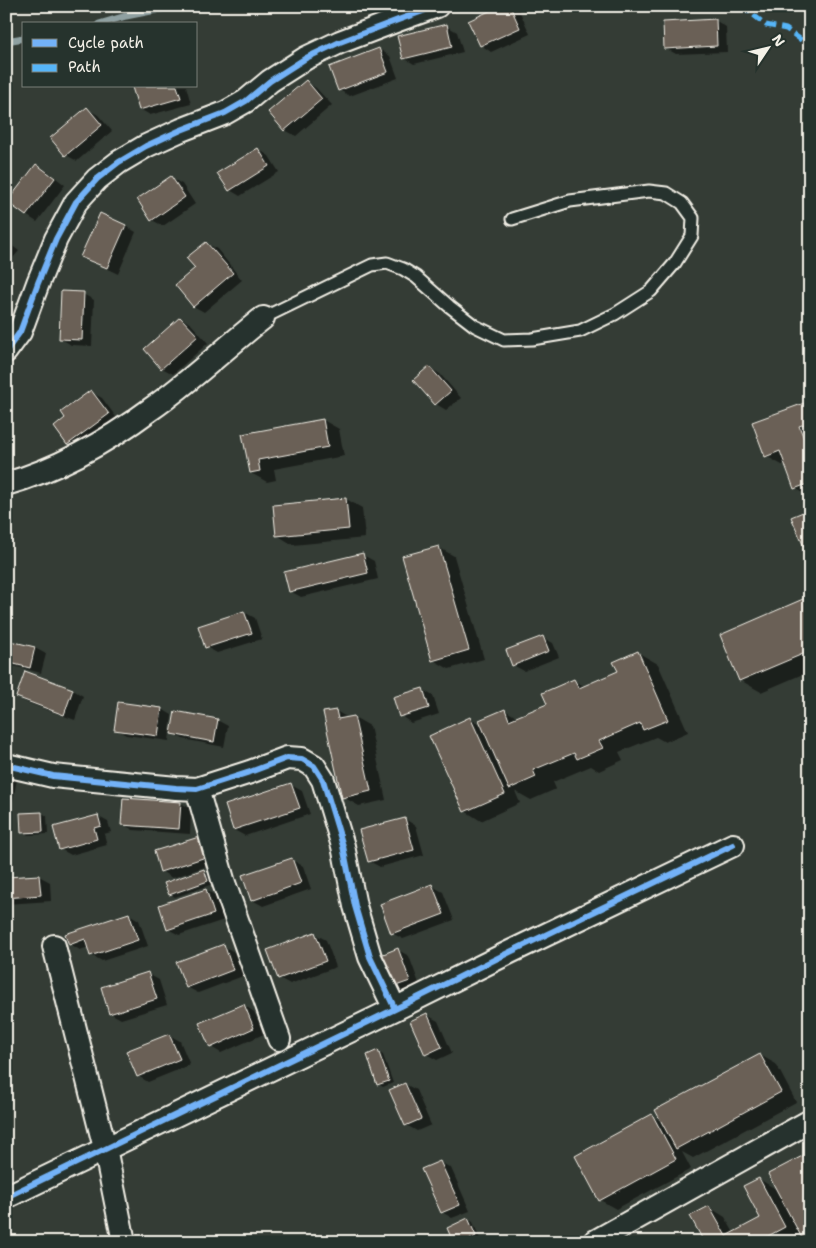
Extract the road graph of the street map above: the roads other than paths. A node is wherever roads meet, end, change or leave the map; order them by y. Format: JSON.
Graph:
{"nodes":[{"id":1,"x":437,"y":6,"type":"edge"},
{"id":2,"x":512,"y":218,"type":"dead end"},
{"id":3,"x":263,"y":318,"type":"joint"},
{"id":4,"x":6,"y":351,"type":"edge"},
{"id":5,"x":6,"y":484,"type":"edge"},
{"id":6,"x":6,"y":765,"type":"edge"},
{"id":7,"x":197,"y":789,"type":"junction"},
{"id":8,"x":733,"y":845,"type":"dead end"},
{"id":9,"x":54,"y":946,"type":"dead end"},
{"id":10,"x":394,"y":1009,"type":"junction"},
{"id":11,"x":279,"y":1038,"type":"dead end"},
{"id":12,"x":810,"y":1121,"type":"edge"},
{"id":13,"x":105,"y":1148,"type":"junction"},
{"id":14,"x":6,"y":1197,"type":"edge"},
{"id":15,"x":124,"y":1242,"type":"edge"},
{"id":16,"x":594,"y":1242,"type":"edge"}],
"edges":[{"from":1,"to":4,"type":"street"},
{"from":2,"to":3,"type":"lane"},
{"from":3,"to":5,"type":"street"},
{"from":6,"to":7,"type":"street"},
{"from":7,"to":10,"type":"street"},
{"from":7,"to":11,"type":"street"},
{"from":8,"to":10,"type":"street"},
{"from":9,"to":13,"type":"street"},
{"from":10,"to":13,"type":"street"},
{"from":12,"to":16,"type":"street"},
{"from":13,"to":14,"type":"street"},
{"from":13,"to":15,"type":"street"}]}
